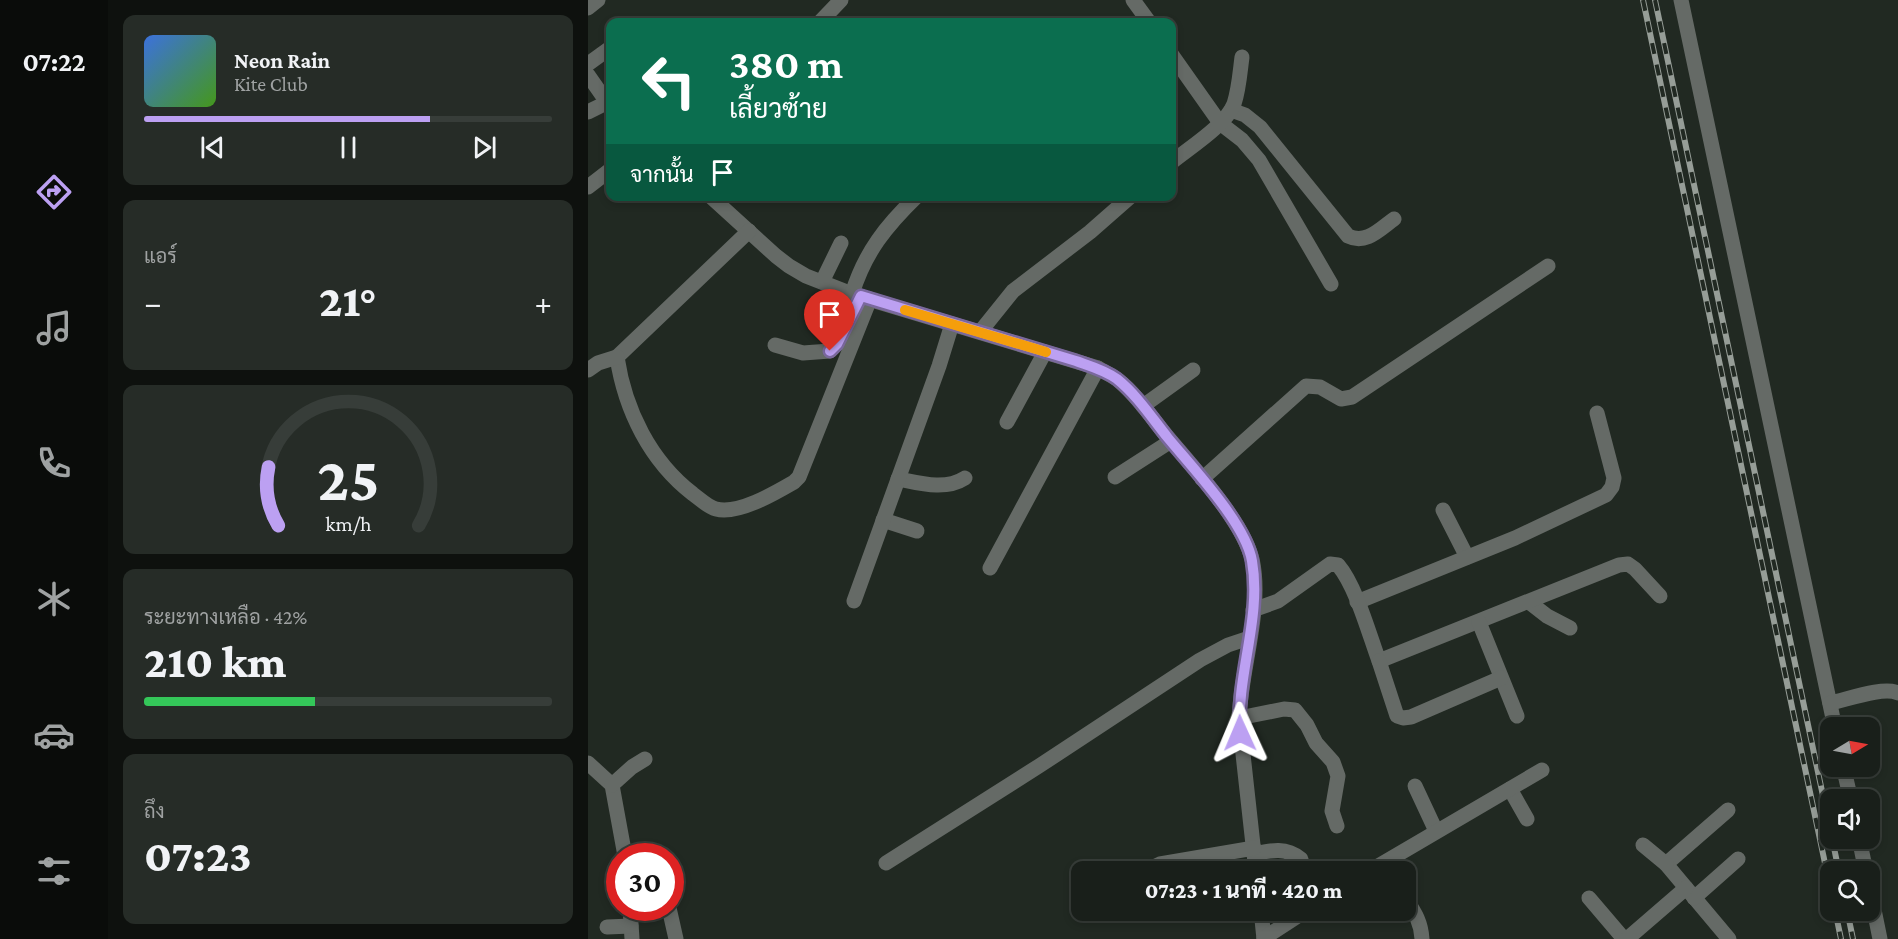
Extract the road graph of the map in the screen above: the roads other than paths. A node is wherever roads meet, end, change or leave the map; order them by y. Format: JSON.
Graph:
{"nodes":[{"id":1,"x":598,"y":0,"type":"edge"},
{"id":2,"x":841,"y":0,"type":"edge"},
{"id":3,"x":1133,"y":0,"type":"edge"},
{"id":4,"x":1681,"y":0,"type":"edge"},
{"id":5,"x":588,"y":8,"type":"edge"},
{"id":6,"x":824,"y":18,"type":"edge"},
{"id":7,"x":1146,"y":18,"type":"edge"},
{"id":8,"x":606,"y":51,"type":"edge"},
{"id":9,"x":1242,"y":57,"type":"dead end"},
{"id":10,"x":1176,"y":61,"type":"edge"},
{"id":11,"x":588,"y":64,"type":"edge"},
{"id":12,"x":588,"y":75,"type":"edge"},
{"id":13,"x":606,"y":99,"type":"edge"},
{"id":14,"x":606,"y":104,"type":"edge"},
{"id":15,"x":1231,"y":110,"type":"junction"},
{"id":16,"x":588,"y":112,"type":"edge"},
{"id":17,"x":1220,"y":123,"type":"junction"},
{"id":18,"x":1176,"y":159,"type":"edge"},
{"id":19,"x":606,"y":173,"type":"edge"},
{"id":20,"x":588,"y":187,"type":"edge"},
{"id":21,"x":716,"y":201,"type":"edge"},
{"id":22,"x":912,"y":201,"type":"edge"},
{"id":23,"x":1125,"y":201,"type":"edge"},
{"id":24,"x":1394,"y":219,"type":"dead end"},
{"id":25,"x":749,"y":231,"type":"junction"},
{"id":26,"x":841,"y":243,"type":"dead end"},
{"id":27,"x":1548,"y":266,"type":"dead end"},
{"id":28,"x":822,"y":282,"type":"junction"},
{"id":29,"x":1331,"y":284,"type":"dead end"},
{"id":30,"x":861,"y":296,"type":"junction"},
{"id":31,"x":952,"y":324,"type":"junction"},
{"id":32,"x":980,"y":332,"type":"junction"},
{"id":33,"x":775,"y":345,"type":"dead end"},
{"id":34,"x":1045,"y":352,"type":"junction"},
{"id":35,"x":618,"y":357,"type":"junction"},
{"id":36,"x":1098,"y":368,"type":"junction"},
{"id":37,"x":588,"y":370,"type":"edge"},
{"id":38,"x":1194,"y":370,"type":"dead end"},
{"id":39,"x":1143,"y":406,"type":"junction"},
{"id":40,"x":1597,"y":413,"type":"dead end"},
{"id":41,"x":1007,"y":422,"type":"dead end"},
{"id":42,"x":1171,"y":441,"type":"junction"},
{"id":43,"x":1115,"y":477,"type":"dead end"},
{"id":44,"x":965,"y":478,"type":"dead end"},
{"id":45,"x":898,"y":479,"type":"junction"},
{"id":46,"x":1202,"y":479,"type":"junction"},
{"id":47,"x":1443,"y":510,"type":"dead end"},
{"id":48,"x":883,"y":520,"type":"junction"},
{"id":49,"x":917,"y":531,"type":"dead end"},
{"id":50,"x":1467,"y":557,"type":"junction"},
{"id":51,"x":990,"y":568,"type":"dead end"},
{"id":52,"x":1660,"y":596,"type":"dead end"},
{"id":53,"x":854,"y":601,"type":"dead end"},
{"id":54,"x":1357,"y":602,"type":"junction"},
{"id":55,"x":1529,"y":602,"type":"junction"},
{"id":56,"x":1253,"y":610,"type":"junction"},
{"id":57,"x":1479,"y":622,"type":"junction"},
{"id":58,"x":1570,"y":628,"type":"dead end"},
{"id":59,"x":1249,"y":638,"type":"junction"},
{"id":60,"x":1379,"y":661,"type":"junction"},
{"id":61,"x":1502,"y":678,"type":"junction"},
{"id":62,"x":1898,"y":693,"type":"edge"},
{"id":63,"x":1830,"y":703,"type":"junction"},
{"id":64,"x":1516,"y":716,"type":"dead end"},
{"id":65,"x":1833,"y":717,"type":"edge"},
{"id":66,"x":1239,"y":718,"type":"junction"},
{"id":67,"x":645,"y":759,"type":"dead end"},
{"id":68,"x":588,"y":763,"type":"edge"},
{"id":69,"x":1542,"y":770,"type":"dead end"},
{"id":70,"x":612,"y":785,"type":"junction"},
{"id":71,"x":1414,"y":786,"type":"dead end"},
{"id":72,"x":1510,"y":789,"type":"junction"},
{"id":73,"x":1728,"y":810,"type":"dead end"},
{"id":74,"x":1527,"y":819,"type":"dead end"},
{"id":75,"x":1337,"y":826,"type":"dead end"},
{"id":76,"x":1436,"y":831,"type":"junction"},
{"id":77,"x":623,"y":843,"type":"edge"},
{"id":78,"x":1644,"y":845,"type":"dead end"},
{"id":79,"x":1254,"y":851,"type":"junction"},
{"id":80,"x":1301,"y":859,"type":"dead end"},
{"id":81,"x":1738,"y":859,"type":"dead end"},
{"id":82,"x":1182,"y":861,"type":"edge"},
{"id":83,"x":1255,"y":861,"type":"edge"},
{"id":84,"x":1387,"y":861,"type":"edge"},
{"id":85,"x":886,"y":862,"type":"dead end"},
{"id":86,"x":1666,"y":864,"type":"junction"},
{"id":87,"x":1690,"y":893,"type":"junction"},
{"id":88,"x":1589,"y":898,"type":"dead end"},
{"id":89,"x":1416,"y":914,"type":"edge"},
{"id":90,"x":672,"y":921,"type":"edge"},
{"id":91,"x":1262,"y":921,"type":"edge"},
{"id":92,"x":1290,"y":921,"type":"edge"},
{"id":93,"x":1877,"y":921,"type":"edge"},
{"id":94,"x":607,"y":927,"type":"dead end"},
{"id":95,"x":631,"y":932,"type":"edge"},
{"id":96,"x":1264,"y":938,"type":"edge"},
{"id":97,"x":676,"y":939,"type":"edge"},
{"id":98,"x":1422,"y":939,"type":"edge"},
{"id":99,"x":1625,"y":939,"type":"edge"},
{"id":100,"x":1729,"y":939,"type":"edge"},
{"id":101,"x":1881,"y":939,"type":"edge"}],
"edges":[{"from":1,"to":5,"type":"street"},
{"from":2,"to":6,"type":"street"},
{"from":3,"to":7,"type":"street"},
{"from":4,"to":63,"type":"street"},
{"from":8,"to":11,"type":"street"},
{"from":9,"to":15,"type":"street"},
{"from":10,"to":17,"type":"street"},
{"from":12,"to":13,"type":"street"},
{"from":14,"to":16,"type":"street"},
{"from":15,"to":17,"type":"street"},
{"from":15,"to":24,"type":"street"},
{"from":17,"to":18,"type":"street"},
{"from":17,"to":29,"type":"street"},
{"from":19,"to":20,"type":"street"},
{"from":21,"to":25,"type":"street"},
{"from":22,"to":30,"type":"street"},
{"from":23,"to":32,"type":"street"},
{"from":25,"to":28,"type":"street"},
{"from":25,"to":35,"type":"street"},
{"from":26,"to":28,"type":"street"},
{"from":27,"to":46,"type":"street"},
{"from":28,"to":30,"type":"street"},
{"from":30,"to":31,"type":"street"},
{"from":30,"to":33,"type":"street"},
{"from":30,"to":35,"type":"street"},
{"from":31,"to":32,"type":"street"},
{"from":31,"to":45,"type":"street"},
{"from":32,"to":34,"type":"street"},
{"from":34,"to":36,"type":"street"},
{"from":34,"to":41,"type":"street"},
{"from":35,"to":37,"type":"street"},
{"from":36,"to":39,"type":"street"},
{"from":36,"to":51,"type":"street"},
{"from":38,"to":39,"type":"street"},
{"from":39,"to":42,"type":"street"},
{"from":40,"to":50,"type":"street"},
{"from":42,"to":43,"type":"street"},
{"from":42,"to":46,"type":"street"},
{"from":44,"to":45,"type":"street"},
{"from":45,"to":48,"type":"street"},
{"from":46,"to":56,"type":"street"},
{"from":47,"to":50,"type":"street"},
{"from":48,"to":49,"type":"street"},
{"from":48,"to":53,"type":"street"},
{"from":50,"to":54,"type":"street"},
{"from":52,"to":55,"type":"street"},
{"from":54,"to":56,"type":"street"},
{"from":54,"to":60,"type":"street"},
{"from":55,"to":57,"type":"street"},
{"from":55,"to":58,"type":"street"},
{"from":56,"to":59,"type":"street"},
{"from":57,"to":60,"type":"street"},
{"from":57,"to":61,"type":"street"},
{"from":59,"to":66,"type":"street"},
{"from":59,"to":85,"type":"street"},
{"from":60,"to":61,"type":"street"},
{"from":61,"to":64,"type":"street"},
{"from":62,"to":63,"type":"street"},
{"from":63,"to":65,"type":"street"},
{"from":66,"to":75,"type":"street"},
{"from":66,"to":79,"type":"street"},
{"from":67,"to":70,"type":"street"},
{"from":68,"to":70,"type":"street"},
{"from":69,"to":72,"type":"street"},
{"from":70,"to":77,"type":"street"},
{"from":71,"to":76,"type":"street"},
{"from":72,"to":74,"type":"street"},
{"from":72,"to":76,"type":"street"},
{"from":73,"to":86,"type":"street"},
{"from":76,"to":84,"type":"street"},
{"from":78,"to":86,"type":"street"},
{"from":79,"to":80,"type":"street"},
{"from":79,"to":82,"type":"street"},
{"from":79,"to":83,"type":"street"},
{"from":81,"to":87,"type":"street"},
{"from":86,"to":87,"type":"street"},
{"from":87,"to":99,"type":"street"},
{"from":87,"to":100,"type":"street"},
{"from":88,"to":99,"type":"street"},
{"from":89,"to":98,"type":"street"},
{"from":90,"to":97,"type":"street"},
{"from":91,"to":96,"type":"street"},
{"from":92,"to":96,"type":"street"},
{"from":93,"to":101,"type":"street"},
{"from":94,"to":95,"type":"street"}]}
